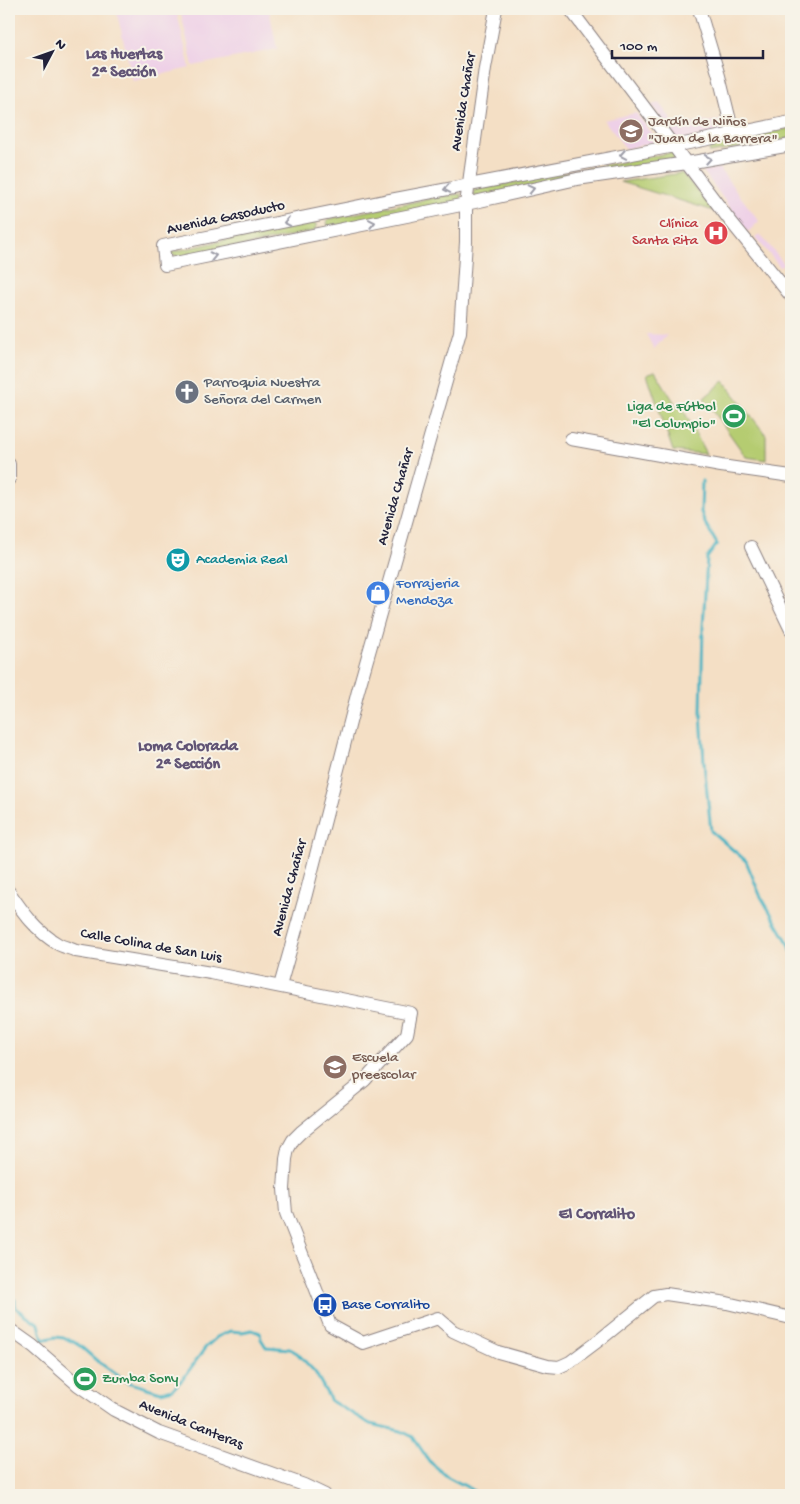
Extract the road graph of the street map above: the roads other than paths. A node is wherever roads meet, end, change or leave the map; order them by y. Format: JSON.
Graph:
{"nodes":[{"id":1,"x":496,"y":9,"type":"edge"},
{"id":2,"x":570,"y":9,"type":"edge"},
{"id":3,"x":699,"y":9,"type":"edge"},
{"id":4,"x":791,"y":122,"type":"edge"},
{"id":5,"x":733,"y":134,"type":"junction"},
{"id":6,"x":674,"y":146,"type":"junction"},
{"id":7,"x":791,"y":146,"type":"edge"},
{"id":8,"x":687,"y":163,"type":"junction"},
{"id":9,"x":468,"y":185,"type":"junction"},
{"id":10,"x":466,"y":204,"type":"junction"},
{"id":11,"x":791,"y":296,"type":"edge"},
{"id":12,"x":571,"y":439,"type":"dead end"},
{"id":13,"x":9,"y":464,"type":"edge"},
{"id":14,"x":791,"y":476,"type":"edge"},
{"id":15,"x":9,"y":479,"type":"edge"},
{"id":16,"x":751,"y":547,"type":"dead end"},
{"id":17,"x":791,"y":630,"type":"edge"},
{"id":18,"x":9,"y":892,"type":"edge"},
{"id":19,"x":280,"y":986,"type":"junction"},
{"id":20,"x":791,"y":1318,"type":"edge"},
{"id":21,"x":9,"y":1329,"type":"edge"},
{"id":22,"x":325,"y":1495,"type":"edge"}],
"edges":[{"from":1,"to":9,"type":"street","name":"Avenida Chañar"},
{"from":2,"to":6,"type":"street"},
{"from":3,"to":5,"type":"street"},
{"from":4,"to":5,"type":"street","name":"Avenida Gasoducto"},
{"from":5,"to":6,"type":"street","name":"Avenida Gasoducto"},
{"from":6,"to":8,"type":"street"},
{"from":6,"to":9,"type":"street","name":"Avenida Gasoducto","one_way":true},
{"from":8,"to":7,"type":"street","name":"Avenida Gasoducto","one_way":true},
{"from":10,"to":8,"type":"street","name":"Avenida Gasoducto","one_way":true},
{"from":8,"to":11,"type":"street"},
{"from":9,"to":10,"type":"street","name":"Avenida Chañar"},
{"from":9,"to":10,"type":"street","name":"Avenida Gasoducto","one_way":true},
{"from":10,"to":19,"type":"street","name":"Avenida Chañar"},
{"from":12,"to":14,"type":"street"},
{"from":13,"to":15,"type":"street"},
{"from":16,"to":17,"type":"street"},
{"from":18,"to":19,"type":"street","name":"Calle Colina de San Luis"},
{"from":19,"to":20,"type":"street","name":"Calle Colina de San Luis"},
{"from":21,"to":22,"type":"street","name":"Avenida Canteras"}]}
